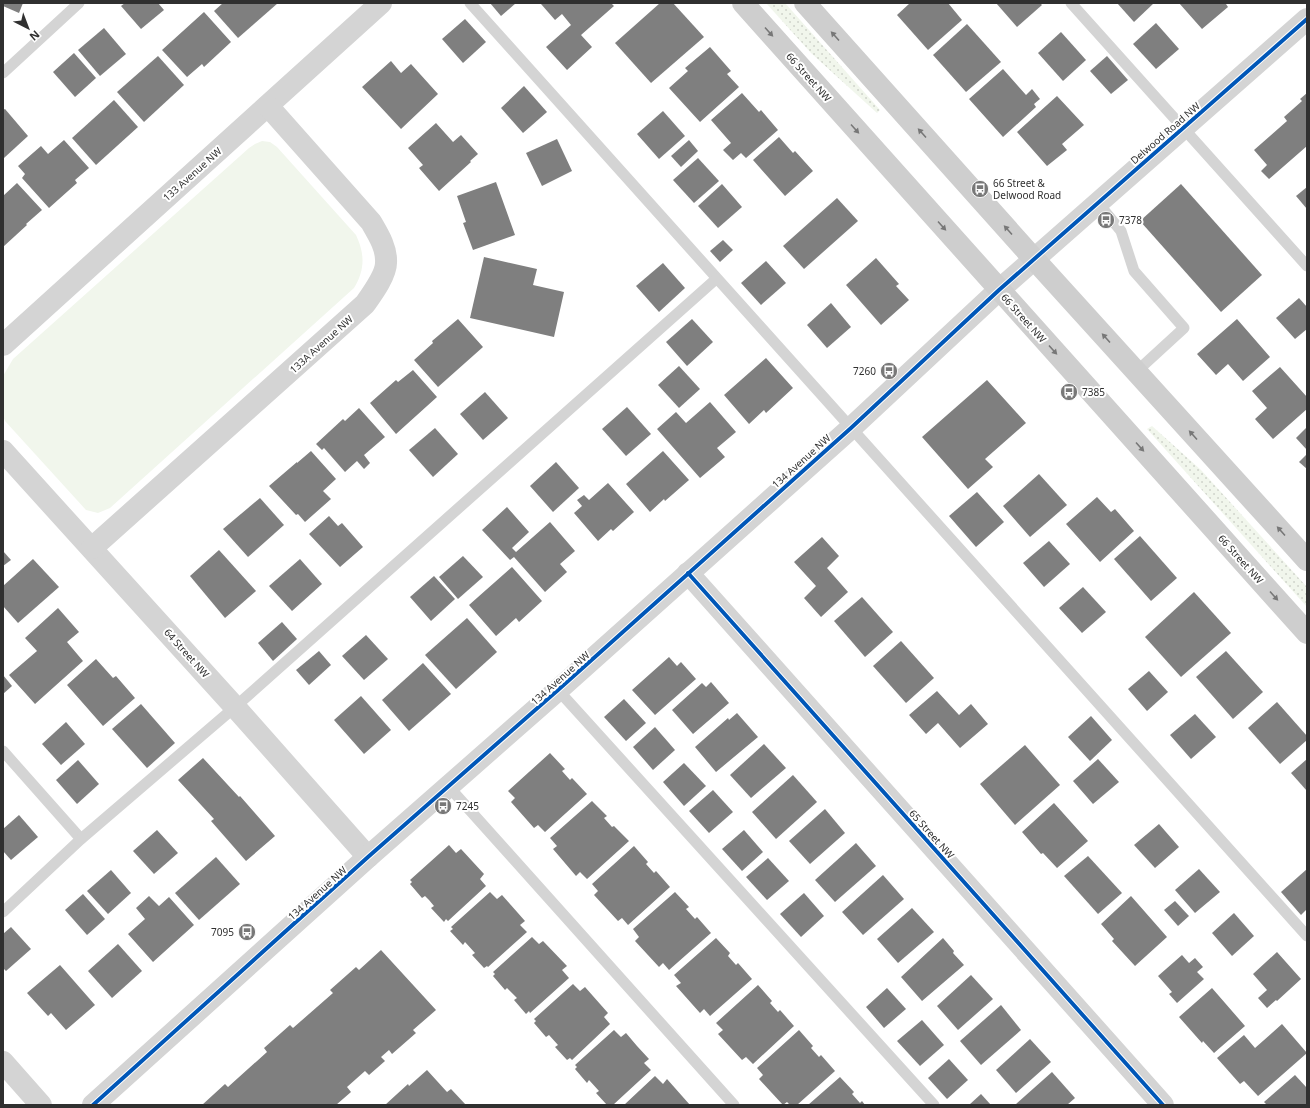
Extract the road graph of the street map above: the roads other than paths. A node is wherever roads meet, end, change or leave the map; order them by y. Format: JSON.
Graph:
{"nodes":[{"id":1,"x":79,"y":3,"type":"edge"},
{"id":2,"x":381,"y":3,"type":"edge"},
{"id":3,"x":470,"y":3,"type":"edge"},
{"id":4,"x":743,"y":3,"type":"edge"},
{"id":5,"x":805,"y":3,"type":"edge"},
{"id":6,"x":1071,"y":3,"type":"edge"},
{"id":7,"x":1307,"y":19,"type":"edge"},
{"id":8,"x":3,"y":73,"type":"edge"},
{"id":9,"x":268,"y":106,"type":"junction"},
{"id":10,"x":1183,"y":128,"type":"junction"},
{"id":11,"x":1098,"y":204,"type":"junction"},
{"id":12,"x":1034,"y":259,"type":"junction"},
{"id":13,"x":1307,"y":266,"type":"edge"},
{"id":14,"x":716,"y":279,"type":"junction"},
{"id":15,"x":999,"y":290,"type":"junction"},
{"id":16,"x":3,"y":345,"type":"edge"},
{"id":17,"x":1136,"y":372,"type":"junction"},
{"id":18,"x":851,"y":428,"type":"junction"},
{"id":19,"x":3,"y":451,"type":"edge"},
{"id":20,"x":92,"y":548,"type":"junction"},
{"id":21,"x":1307,"y":560,"type":"edge"},
{"id":22,"x":688,"y":573,"type":"junction"},
{"id":23,"x":1307,"y":633,"type":"edge"},
{"id":24,"x":558,"y":690,"type":"junction"},
{"id":25,"x":235,"y":707,"type":"junction"},
{"id":26,"x":3,"y":751,"type":"edge"},
{"id":27,"x":449,"y":787,"type":"junction"},
{"id":28,"x":81,"y":839,"type":"junction"},
{"id":29,"x":368,"y":857,"type":"junction"},
{"id":30,"x":3,"y":912,"type":"edge"},
{"id":31,"x":1307,"y":936,"type":"edge"},
{"id":32,"x":3,"y":1062,"type":"edge"},
{"id":33,"x":1151,"y":1101,"type":"edge"},
{"id":34,"x":41,"y":1105,"type":"edge"},
{"id":35,"x":93,"y":1105,"type":"edge"},
{"id":36,"x":734,"y":1105,"type":"edge"},
{"id":37,"x":934,"y":1105,"type":"edge"}],
"edges":[{"from":1,"to":8,"type":"lane"},
{"from":2,"to":9,"type":"street","name":"133 Avenue NW"},
{"from":3,"to":14,"type":"lane"},
{"from":4,"to":15,"type":"main road","name":"66 Street NW","one_way":true},
{"from":12,"to":5,"type":"main road","one_way":true},
{"from":6,"to":10,"type":"lane"},
{"from":7,"to":10,"type":"street","name":"Delwood Road NW"},
{"from":9,"to":16,"type":"street","name":"133 Avenue NW"},
{"from":9,"to":20,"type":"street","name":"133A Avenue NW"},
{"from":10,"to":11,"type":"street","name":"Delwood Road NW"},
{"from":10,"to":13,"type":"lane"},
{"from":11,"to":12,"type":"street","name":"Delwood Road NW"},
{"from":11,"to":17,"type":"lane"},
{"from":12,"to":15,"type":"street","name":"134 Avenue NW"},
{"from":17,"to":12,"type":"main road","one_way":true},
{"from":14,"to":18,"type":"lane"},
{"from":14,"to":25,"type":"lane"},
{"from":15,"to":18,"type":"street","name":"134 Avenue NW"},
{"from":15,"to":23,"type":"main road","name":"66 Street NW","one_way":true},
{"from":21,"to":17,"type":"main road","one_way":true},
{"from":18,"to":22,"type":"street","name":"134 Avenue NW"},
{"from":18,"to":31,"type":"lane"},
{"from":19,"to":20,"type":"street","name":"64 Street NW"},
{"from":20,"to":25,"type":"street","name":"64 Street NW"},
{"from":22,"to":24,"type":"street","name":"134 Avenue NW"},
{"from":22,"to":33,"type":"street","name":"65 Street NW"},
{"from":24,"to":27,"type":"street","name":"134 Avenue NW"},
{"from":24,"to":37,"type":"lane"},
{"from":25,"to":28,"type":"lane"},
{"from":25,"to":29,"type":"street","name":"64 Street NW"},
{"from":26,"to":28,"type":"lane"},
{"from":27,"to":29,"type":"street","name":"134 Avenue NW"},
{"from":27,"to":36,"type":"lane"},
{"from":28,"to":30,"type":"lane"},
{"from":29,"to":35,"type":"street","name":"134 Avenue NW"},
{"from":32,"to":34,"type":"street"}]}
